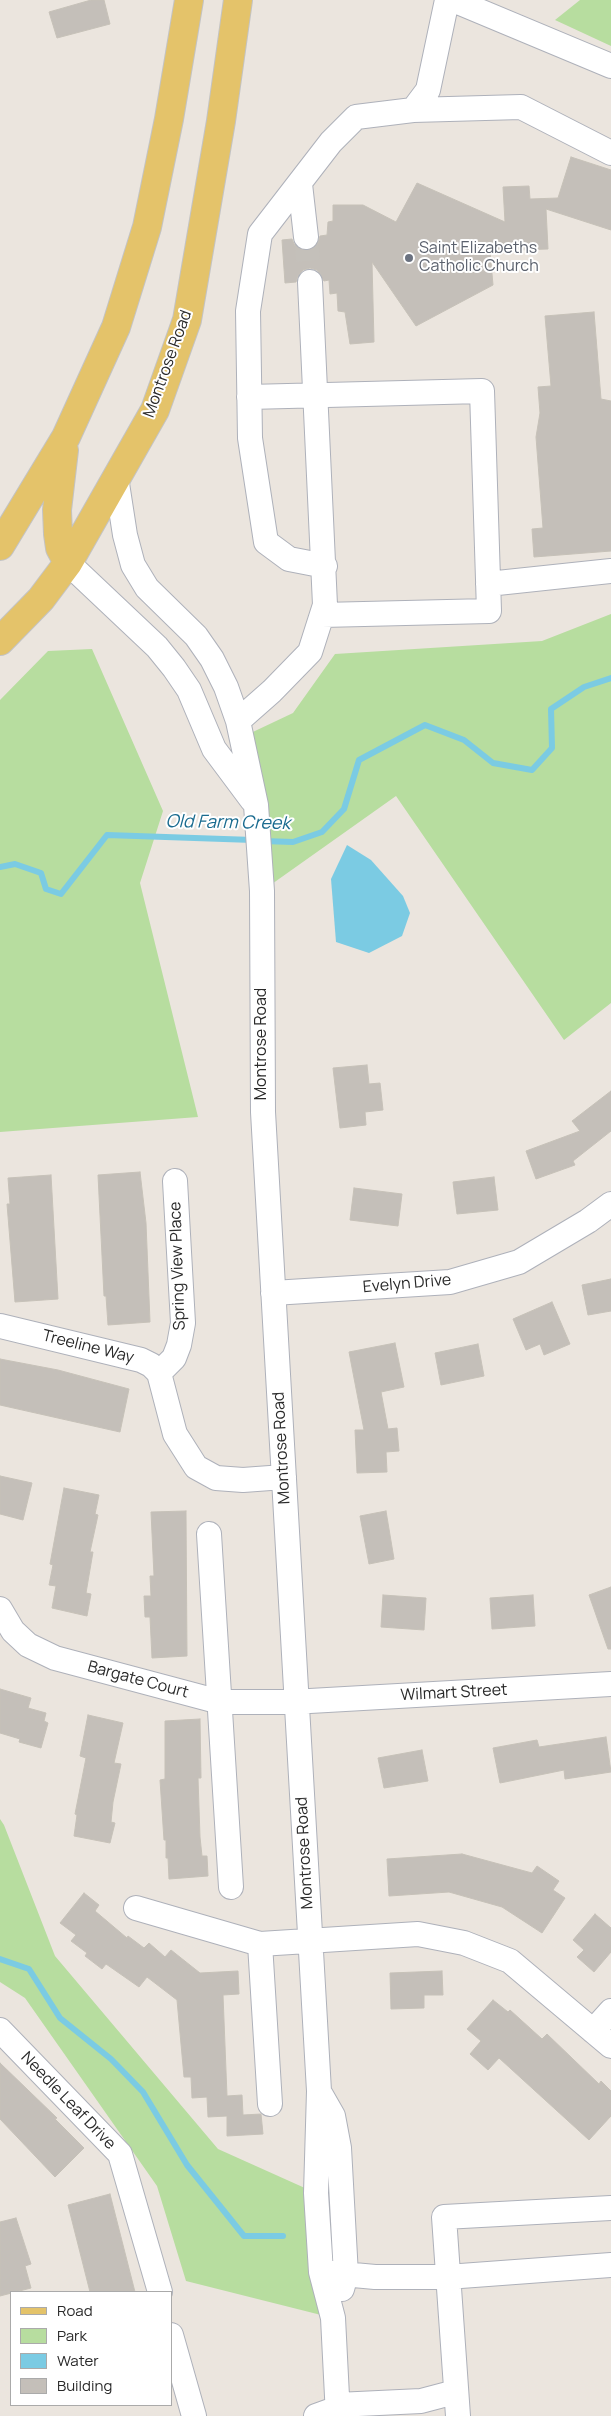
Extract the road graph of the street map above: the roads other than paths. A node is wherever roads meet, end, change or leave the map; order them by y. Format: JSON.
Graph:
{"nodes":[{"id":1,"x":189,"y":0,"type":"edge"},
{"id":2,"x":238,"y":0,"type":"edge"},
{"id":3,"x":447,"y":0,"type":"edge"},
{"id":4,"x":453,"y":0,"type":"edge"},
{"id":5,"x":611,"y":66,"type":"edge"},
{"id":6,"x":413,"y":110,"type":"junction"},
{"id":7,"x":611,"y":154,"type":"edge"},
{"id":8,"x":295,"y":191,"type":"junction"},
{"id":9,"x":300,"y":238,"type":"tunnel mouth"},
{"id":10,"x":303,"y":282,"type":"tunnel mouth"},
{"id":11,"x":314,"y":396,"type":"junction"},
{"id":12,"x":249,"y":397,"type":"junction"},
{"id":13,"x":66,"y":436,"type":"junction"},
{"id":14,"x":116,"y":477,"type":"junction"},
{"id":15,"x":0,"y":546,"type":"edge"},
{"id":16,"x":68,"y":563,"type":"junction"},
{"id":17,"x":325,"y":566,"type":"junction"},
{"id":18,"x":611,"y":571,"type":"edge"},
{"id":19,"x":488,"y":584,"type":"junction"},
{"id":20,"x":322,"y":615,"type":"junction"},
{"id":21,"x":0,"y":641,"type":"edge"},
{"id":22,"x":238,"y":721,"type":"junction"},
{"id":23,"x":256,"y":805,"type":"junction"},
{"id":24,"x":175,"y":1181,"type":"dead end"},
{"id":25,"x":611,"y":1204,"type":"edge"},
{"id":26,"x":273,"y":1293,"type":"junction"},
{"id":27,"x":0,"y":1326,"type":"edge"},
{"id":28,"x":159,"y":1373,"type":"junction"},
{"id":29,"x":284,"y":1477,"type":"junction"},
{"id":30,"x":209,"y":1534,"type":"dead end"},
{"id":31,"x":0,"y":1609,"type":"edge"},
{"id":32,"x":611,"y":1684,"type":"edge"},
{"id":33,"x":220,"y":1702,"type":"junction"},
{"id":34,"x":297,"y":1702,"type":"junction"},
{"id":35,"x":231,"y":1887,"type":"dead end"},
{"id":36,"x":136,"y":1908,"type":"dead end"},
{"id":37,"x":310,"y":1942,"type":"junction"},
{"id":38,"x":260,"y":1944,"type":"junction"},
{"id":39,"x":611,"y":2011,"type":"edge"},
{"id":40,"x":0,"y":2030,"type":"edge"},
{"id":41,"x":602,"y":2039,"type":"edge"},
{"id":42,"x":319,"y":2091,"type":"junction"},
{"id":43,"x":270,"y":2104,"type":"dead end"},
{"id":44,"x":611,"y":2208,"type":"edge"},
{"id":45,"x":611,"y":2266,"type":"edge"},
{"id":46,"x":321,"y":2272,"type":"junction"},
{"id":47,"x":346,"y":2275,"type":"junction"},
{"id":48,"x":447,"y":2276,"type":"junction"},
{"id":49,"x":160,"y":2291,"type":"edge"},
{"id":50,"x":333,"y":2318,"type":"junction"},
{"id":51,"x":172,"y":2339,"type":"edge"},
{"id":52,"x":455,"y":2392,"type":"junction"},
{"id":53,"x":428,"y":2409,"type":"edge"},
{"id":54,"x":338,"y":2410,"type":"edge"},
{"id":55,"x":194,"y":2416,"type":"edge"},
{"id":56,"x":316,"y":2416,"type":"edge"},
{"id":57,"x":458,"y":2416,"type":"edge"}],
"edges":[{"from":1,"to":13,"type":"main road"},
{"from":2,"to":14,"type":"main road","name":"Montrose Road"},
{"from":3,"to":6,"type":"street"},
{"from":4,"to":5,"type":"street"},
{"from":6,"to":7,"type":"street"},
{"from":6,"to":8,"type":"street"},
{"from":8,"to":9,"type":"street"},
{"from":8,"to":12,"type":"street"},
{"from":10,"to":11,"type":"street"},
{"from":11,"to":12,"type":"street"},
{"from":11,"to":17,"type":"street"},
{"from":11,"to":19,"type":"street"},
{"from":12,"to":17,"type":"street"},
{"from":13,"to":15,"type":"main road"},
{"from":13,"to":16,"type":"main road"},
{"from":14,"to":16,"type":"main road"},
{"from":14,"to":22,"type":"street","name":"Montrose Road"},
{"from":16,"to":21,"type":"main road"},
{"from":16,"to":23,"type":"street"},
{"from":17,"to":20,"type":"street"},
{"from":18,"to":19,"type":"street"},
{"from":19,"to":20,"type":"street"},
{"from":20,"to":22,"type":"street"},
{"from":22,"to":23,"type":"street","name":"Montrose Road"},
{"from":23,"to":26,"type":"street","name":"Montrose Road"},
{"from":24,"to":28,"type":"street","name":"Spring View Place"},
{"from":25,"to":26,"type":"street","name":"Evelyn Drive"},
{"from":26,"to":29,"type":"street","name":"Montrose Road"},
{"from":27,"to":28,"type":"street","name":"Treeline Way"},
{"from":28,"to":29,"type":"street"},
{"from":29,"to":34,"type":"street","name":"Montrose Road"},
{"from":30,"to":33,"type":"street"},
{"from":31,"to":33,"type":"street","name":"Bargate Court"},
{"from":32,"to":34,"type":"street","name":"Wilmart Street"},
{"from":33,"to":34,"type":"street","name":"Bargate Court"},
{"from":33,"to":35,"type":"street"},
{"from":34,"to":37,"type":"street","name":"Montrose Road"},
{"from":36,"to":38,"type":"street"},
{"from":37,"to":38,"type":"street"},
{"from":37,"to":41,"type":"street"},
{"from":37,"to":42,"type":"street","name":"Montrose Road"},
{"from":38,"to":43,"type":"street"},
{"from":39,"to":41,"type":"street"},
{"from":40,"to":49,"type":"street","name":"Needle Leaf Drive"},
{"from":42,"to":46,"type":"street","name":"Montrose Road"},
{"from":42,"to":47,"type":"street","name":"Montrose Road"},
{"from":44,"to":48,"type":"street"},
{"from":45,"to":48,"type":"street"},
{"from":46,"to":47,"type":"street"},
{"from":46,"to":50,"type":"street","name":"Montrose Road"},
{"from":47,"to":48,"type":"street"},
{"from":47,"to":50,"type":"street","name":"Montrose Road"},
{"from":48,"to":52,"type":"street"},
{"from":50,"to":54,"type":"street","name":"Montrose Road"},
{"from":51,"to":55,"type":"street"},
{"from":52,"to":53,"type":"street"},
{"from":52,"to":57,"type":"street"},
{"from":53,"to":54,"type":"street"},
{"from":54,"to":56,"type":"street"}]}
